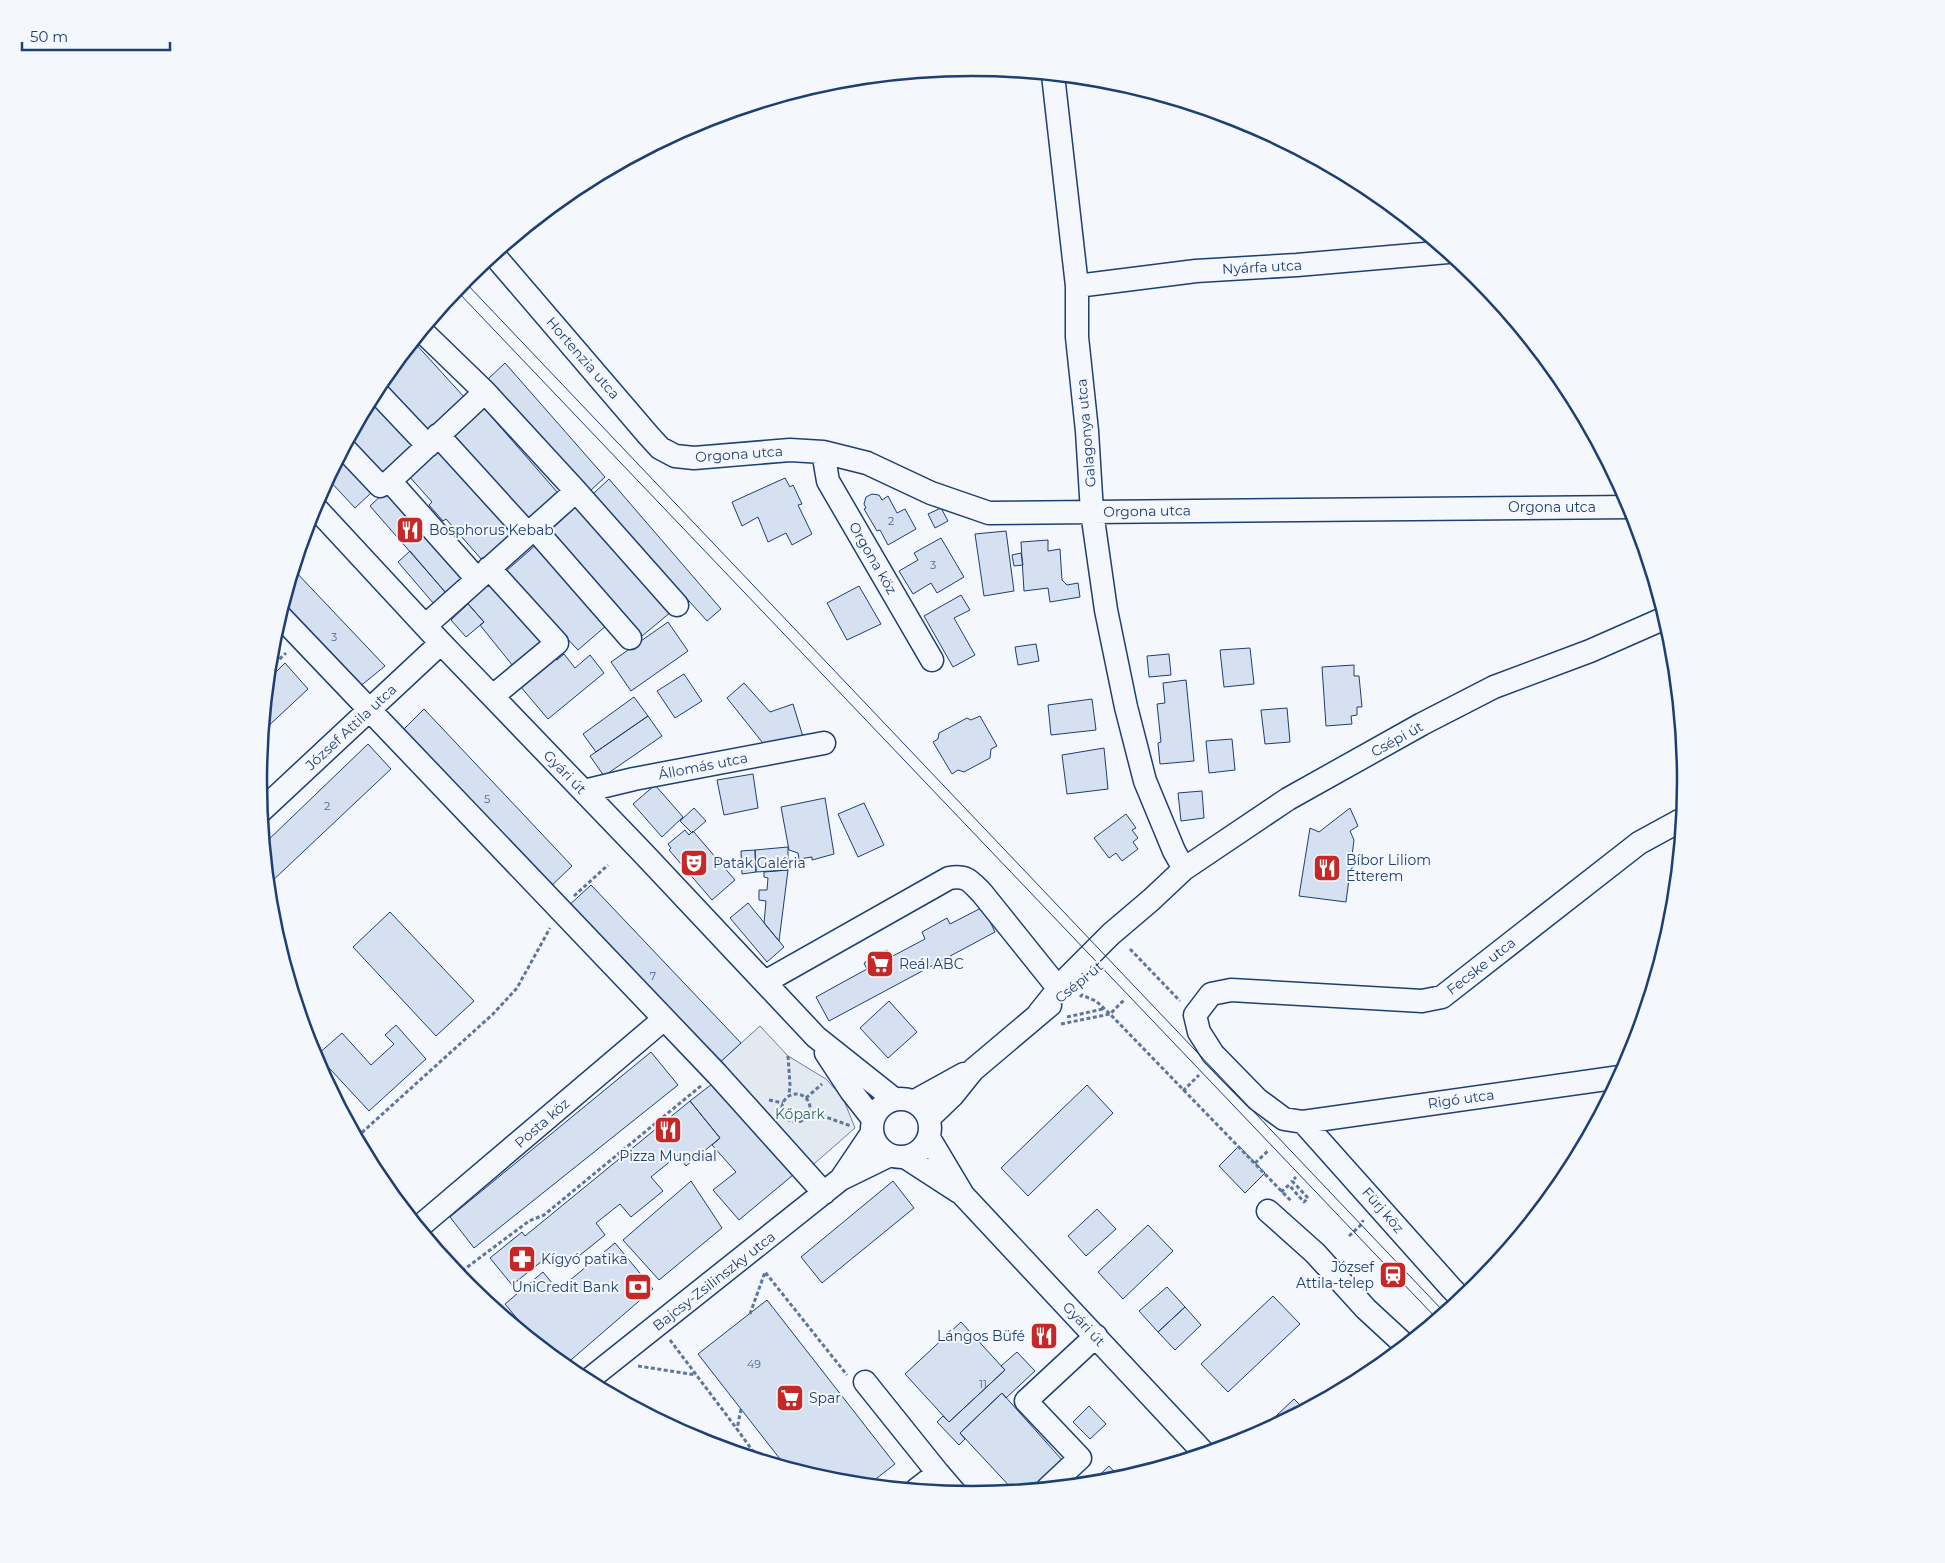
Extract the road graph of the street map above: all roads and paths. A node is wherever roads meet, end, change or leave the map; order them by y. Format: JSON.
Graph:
{"nodes":[{"id":1,"x":1054,"y":81,"type":"edge"},
{"id":2,"x":1440,"y":253,"type":"edge"},
{"id":3,"x":498,"y":260,"type":"edge"},
{"id":4,"x":1077,"y":286,"type":"junction"},
{"id":5,"x":426,"y":335,"type":"edge"},
{"id":6,"x":485,"y":392,"type":"junction"},
{"id":7,"x":382,"y":396,"type":"edge"},
{"id":8,"x":433,"y":441,"type":"junction"},
{"id":9,"x":823,"y":452,"type":"junction"},
{"id":10,"x":349,"y":453,"type":"edge"},
{"id":11,"x":675,"y":456,"type":"joint"},
{"id":12,"x":390,"y":480,"type":"junction"},
{"id":13,"x":576,"y":491,"type":"junction"},
{"id":14,"x":1621,"y":506,"type":"edge"},
{"id":15,"x":1092,"y":512,"type":"junction"},
{"id":16,"x":321,"y":513,"type":"edge"},
{"id":17,"x":531,"y":531,"type":"junction"},
{"id":18,"x":483,"y":574,"type":"junction"},
{"id":19,"x":677,"y":605,"type":"dead end"},
{"id":20,"x":1659,"y":621,"type":"edge"},
{"id":21,"x":286,"y":622,"type":"edge"},
{"id":22,"x":425,"y":626,"type":"junction"},
{"id":23,"x":630,"y":638,"type":"dead end"},
{"id":24,"x":441,"y":643,"type":"junction"},
{"id":25,"x":932,"y":660,"type":"dead end"},
{"id":26,"x":493,"y":696,"type":"junction"},
{"id":27,"x":368,"y":710,"type":"junction"},
{"id":28,"x":824,"y":743,"type":"dead end"},
{"id":29,"x":584,"y":791,"type":"junction"},
{"id":30,"x":268,"y":804,"type":"edge"},
{"id":31,"x":1676,"y":823,"type":"edge"},
{"id":32,"x":1184,"y":869,"type":"junction"},
{"id":33,"x":1151,"y":900,"type":"junction"},
{"id":34,"x":550,"y":929,"type":"dead end"},
{"id":35,"x":1130,"y":949,"type":"dead end"},
{"id":36,"x":765,"y":982,"type":"junction"},
{"id":37,"x":1059,"y":989,"type":"junction"},
{"id":38,"x":1082,"y":995,"type":"dead end"},
{"id":39,"x":1125,"y":999,"type":"dead end"},
{"id":40,"x":1104,"y":1009,"type":"junction"},
{"id":41,"x":1110,"y":1014,"type":"junction"},
{"id":42,"x":1194,"y":1015,"type":"junction"},
{"id":43,"x":1066,"y":1017,"type":"dead end"},
{"id":44,"x":664,"y":1018,"type":"junction"},
{"id":45,"x":1048,"y":1019,"type":"junction"},
{"id":46,"x":816,"y":1037,"type":"junction"},
{"id":47,"x":788,"y":1056,"type":"dead end"},
{"id":48,"x":973,"y":1070,"type":"junction"},
{"id":49,"x":1199,"y":1075,"type":"dead end"},
{"id":50,"x":1611,"y":1079,"type":"edge"},
{"id":51,"x":827,"y":1080,"type":"dead end"},
{"id":52,"x":704,"y":1083,"type":"dead end"},
{"id":53,"x":1183,"y":1091,"type":"junction"},
{"id":54,"x":789,"y":1095,"type":"junction"},
{"id":55,"x":806,"y":1098,"type":"junction"},
{"id":56,"x":904,"y":1100,"type":"junction"},
{"id":57,"x":809,"y":1111,"type":"junction"},
{"id":58,"x":1303,"y":1122,"type":"junction"},
{"id":59,"x":867,"y":1127,"type":"junction"},
{"id":60,"x":929,"y":1128,"type":"junction"},
{"id":61,"x":361,"y":1133,"type":"edge"},
{"id":62,"x":1269,"y":1150,"type":"dead end"},
{"id":63,"x":898,"y":1156,"type":"junction"},
{"id":64,"x":1255,"y":1163,"type":"junction"},
{"id":65,"x":1296,"y":1177,"type":"dead end"},
{"id":66,"x":833,"y":1186,"type":"junction"},
{"id":67,"x":1282,"y":1191,"type":"junction"},
{"id":68,"x":963,"y":1195,"type":"junction"},
{"id":69,"x":1294,"y":1206,"type":"dead end"},
{"id":70,"x":1268,"y":1211,"type":"dead end"},
{"id":71,"x":423,"y":1224,"type":"edge"},
{"id":72,"x":464,"y":1270,"type":"edge"},
{"id":73,"x":1457,"y":1294,"type":"edge"},
{"id":74,"x":750,"y":1314,"type":"dead end"},
{"id":75,"x":1096,"y":1336,"type":"junction"},
{"id":76,"x":669,"y":1339,"type":"dead end"},
{"id":77,"x":1401,"y":1342,"type":"edge"},
{"id":78,"x":638,"y":1366,"type":"dead end"},
{"id":79,"x":697,"y":1375,"type":"junction"},
{"id":80,"x":594,"y":1376,"type":"edge"},
{"id":81,"x":857,"y":1380,"type":"joint"},
{"id":82,"x":741,"y":1409,"type":"dead end"},
{"id":83,"x":738,"y":1429,"type":"junction"},
{"id":84,"x":1200,"y":1449,"type":"edge"},
{"id":85,"x":752,"y":1451,"type":"edge"},
{"id":86,"x":938,"y":1473,"type":"junction"},
{"id":87,"x":1054,"y":1482,"type":"edge"},
{"id":88,"x":923,"y":1485,"type":"edge"},
{"id":89,"x":949,"y":1486,"type":"edge"}],
"edges":[{"from":1,"to":4,"type":"street","name":"Galagonya utca"},
{"from":2,"to":4,"type":"street","name":"Nyárfa utca"},
{"from":3,"to":11,"type":"street","name":"Hortenzia utca"},
{"from":4,"to":15,"type":"street","name":"Galagonya utca"},
{"from":5,"to":6,"type":"street"},
{"from":6,"to":8,"type":"street"},
{"from":6,"to":13,"type":"street"},
{"from":7,"to":8,"type":"street"},
{"from":8,"to":12,"type":"street"},
{"from":8,"to":17,"type":"street"},
{"from":9,"to":11,"type":"street","name":"Orgona utca"},
{"from":9,"to":15,"type":"street","name":"Orgona utca"},
{"from":9,"to":25,"type":"street","name":"Orgona köz"},
{"from":10,"to":12,"type":"street"},
{"from":12,"to":18,"type":"street"},
{"from":13,"to":17,"type":"street"},
{"from":13,"to":19,"type":"street"},
{"from":14,"to":15,"type":"street","name":"Orgona utca"},
{"from":15,"to":32,"type":"street","name":"Galagonya utca"},
{"from":16,"to":22,"type":"street","name":"Gyári út"},
{"from":17,"to":18,"type":"street"},
{"from":17,"to":23,"type":"street"},
{"from":18,"to":22,"type":"street"},
{"from":18,"to":26,"type":"street"},
{"from":20,"to":32,"type":"street","name":"Csépi út"},
{"from":21,"to":27,"type":"street"},
{"from":22,"to":24,"type":"street","name":"Gyári út"},
{"from":24,"to":26,"type":"street","name":"Gyári út"},
{"from":24,"to":27,"type":"street","name":"József Attila utca"},
{"from":26,"to":29,"type":"street","name":"Gyári út"},
{"from":27,"to":30,"type":"street","name":"József Attila utca"},
{"from":27,"to":44,"type":"street"},
{"from":28,"to":29,"type":"street","name":"Állomás utca"},
{"from":29,"to":36,"type":"street","name":"Gyári út"},
{"from":31,"to":42,"type":"street","name":"Fecske utca"},
{"from":32,"to":33,"type":"street","name":"Csépi út"},
{"from":33,"to":37,"type":"street","name":"Csépi út"},
{"from":33,"to":45,"type":"street","name":"Csépi út"},
{"from":34,"to":61,"type":"path"},
{"from":35,"to":42,"type":"path"},
{"from":36,"to":37,"type":"street"},
{"from":36,"to":46,"type":"street","name":"Gyári út"},
{"from":37,"to":45,"type":"street","name":"Csépi út"},
{"from":38,"to":40,"type":"path"},
{"from":39,"to":41,"type":"path"},
{"from":40,"to":41,"type":"path"},
{"from":40,"to":43,"type":"path"},
{"from":41,"to":45,"type":"path"},
{"from":41,"to":53,"type":"path"},
{"from":42,"to":58,"type":"street"},
{"from":44,"to":66,"type":"street"},
{"from":44,"to":71,"type":"street","name":"Posta köz"},
{"from":45,"to":48,"type":"street","name":"Csépi út"},
{"from":46,"to":56,"type":"street","name":"Gyári út"},
{"from":46,"to":59,"type":"street","name":"Gyári út"},
{"from":47,"to":54,"type":"path"},
{"from":48,"to":56,"type":"street","name":"Csépi út"},
{"from":48,"to":60,"type":"street","name":"Csépi út"},
{"from":49,"to":53,"type":"path"},
{"from":50,"to":58,"type":"street","name":"Rigó utca"},
{"from":51,"to":55,"type":"path"},
{"from":52,"to":72,"type":"path"},
{"from":53,"to":64,"type":"path"},
{"from":54,"to":55,"type":"path"},
{"from":54,"to":57,"type":"path"},
{"from":55,"to":57,"type":"path"},
{"from":56,"to":59,"type":"street"},
{"from":56,"to":60,"type":"street"},
{"from":57,"to":59,"type":"path"},
{"from":58,"to":73,"type":"street","name":"Fürj köz"},
{"from":59,"to":63,"type":"street"},
{"from":59,"to":66,"type":"street","name":"Bajcsy-Zsilinszky utca"},
{"from":60,"to":63,"type":"street"},
{"from":60,"to":68,"type":"street","name":"Gyári út"},
{"from":62,"to":64,"type":"path"},
{"from":63,"to":66,"type":"street","name":"Bajcsy-Zsilinszky utca"},
{"from":63,"to":68,"type":"street","name":"Gyári út"},
{"from":64,"to":67,"type":"path"},
{"from":65,"to":67,"type":"path"},
{"from":66,"to":80,"type":"street","name":"Bajcsy-Zsilinszky utca"},
{"from":67,"to":69,"type":"path"},
{"from":68,"to":75,"type":"street","name":"Gyári út"},
{"from":70,"to":77,"type":"street"},
{"from":74,"to":81,"type":"path"},
{"from":75,"to":84,"type":"street","name":"Gyári út"},
{"from":75,"to":87,"type":"street"},
{"from":76,"to":79,"type":"path"},
{"from":78,"to":79,"type":"path"},
{"from":79,"to":83,"type":"path"},
{"from":81,"to":86,"type":"street"},
{"from":82,"to":83,"type":"path"},
{"from":83,"to":85,"type":"path"},
{"from":86,"to":88,"type":"street"},
{"from":86,"to":89,"type":"street"}]}
